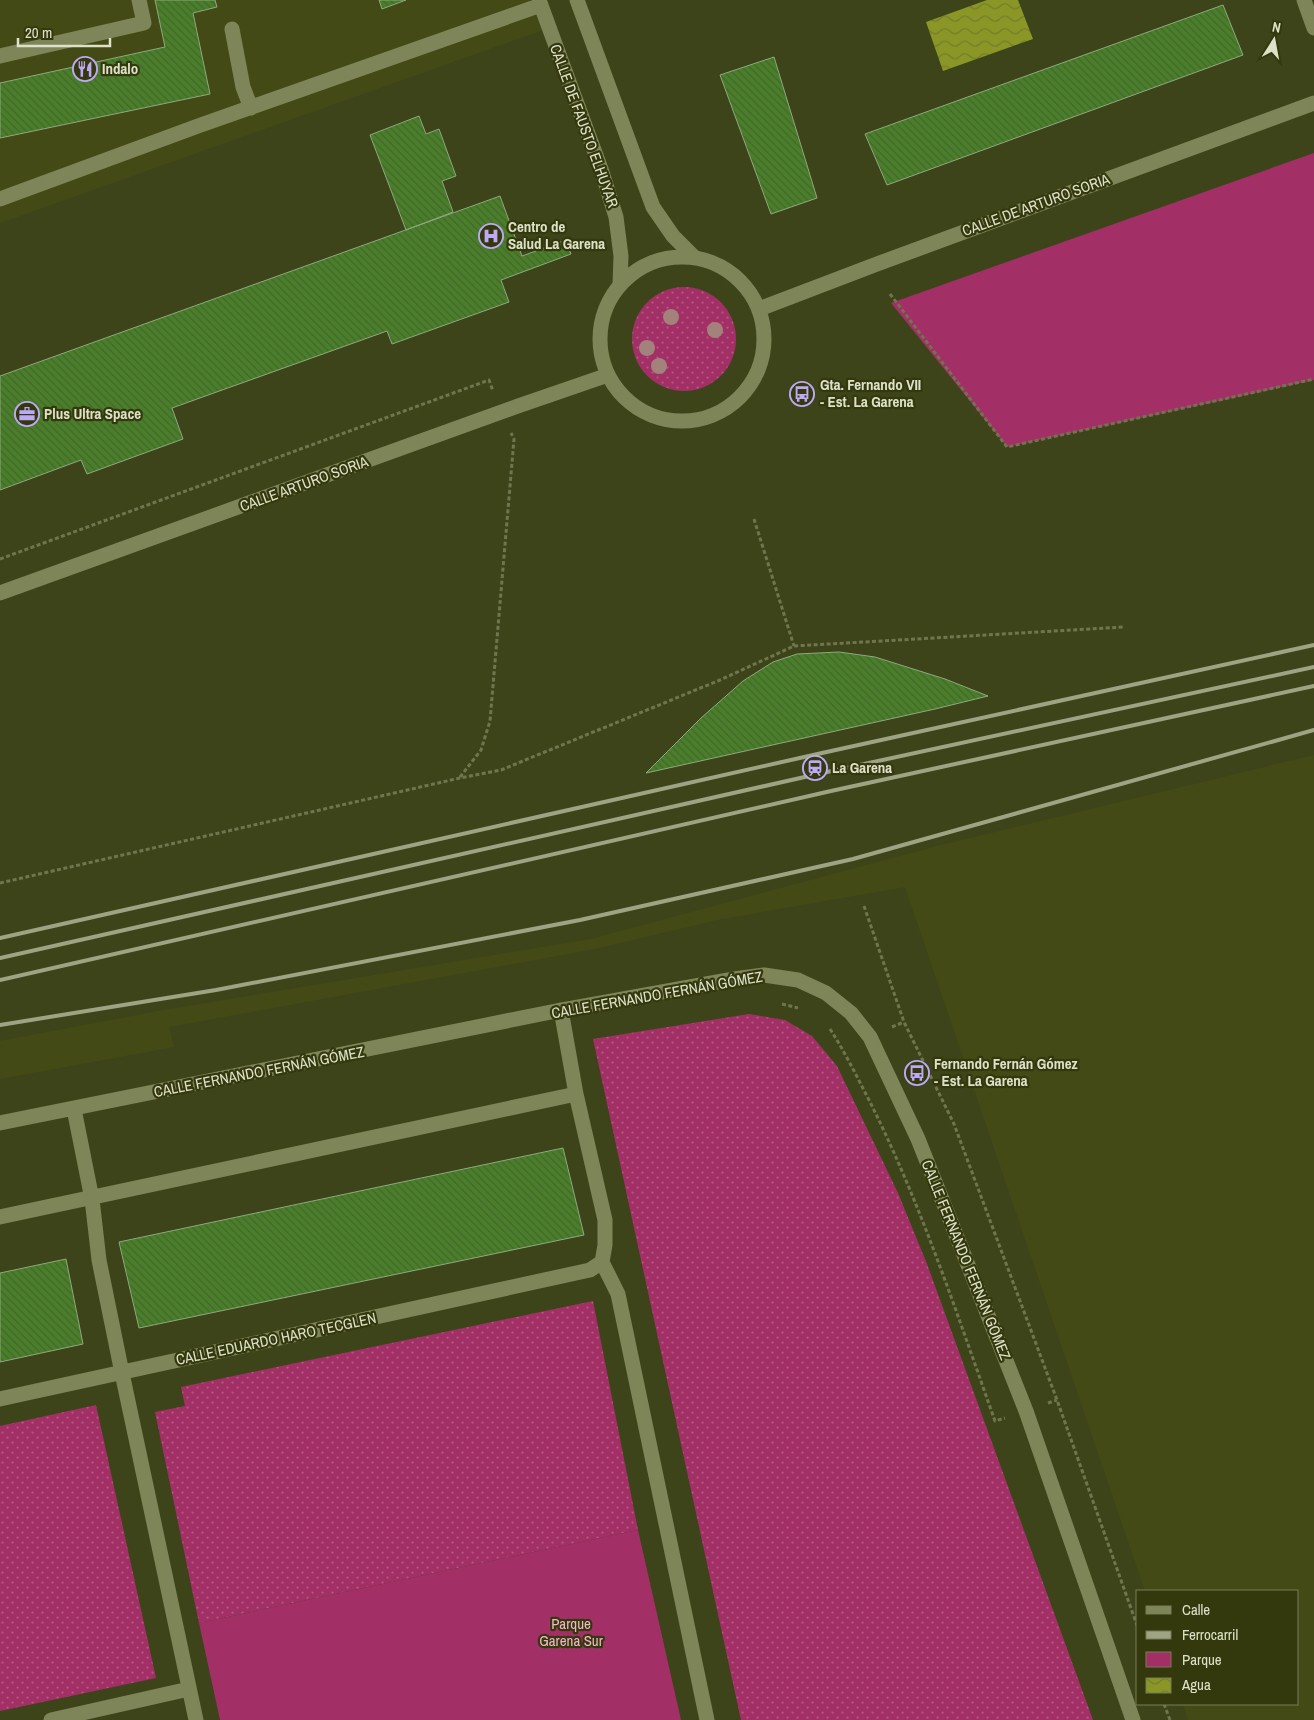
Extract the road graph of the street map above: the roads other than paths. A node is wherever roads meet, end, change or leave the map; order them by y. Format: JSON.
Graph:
{"nodes":[{"id":1,"x":139,"y":0,"type":"edge"},
{"id":2,"x":577,"y":0,"type":"edge"},
{"id":3,"x":1304,"y":0,"type":"edge"},
{"id":4,"x":540,"y":3,"type":"edge"},
{"id":5,"x":1314,"y":28,"type":"edge"},
{"id":6,"x":232,"y":29,"type":"dead end"},
{"id":7,"x":0,"y":56,"type":"edge"},
{"id":8,"x":1314,"y":103,"type":"edge"},
{"id":9,"x":251,"y":108,"type":"junction"},
{"id":10,"x":0,"y":199,"type":"edge"},
{"id":11,"x":695,"y":258,"type":"junction"},
{"id":12,"x":620,"y":284,"type":"junction"},
{"id":13,"x":759,"y":309,"type":"junction"},
{"id":14,"x":608,"y":375,"type":"junction"},
{"id":15,"x":0,"y":593,"type":"edge"},
{"id":16,"x":561,"y":1010,"type":"junction"},
{"id":17,"x":576,"y":1094,"type":"junction"},
{"id":18,"x":74,"y":1109,"type":"junction"},
{"id":19,"x":0,"y":1123,"type":"edge"},
{"id":20,"x":92,"y":1199,"type":"junction"},
{"id":21,"x":0,"y":1217,"type":"edge"},
{"id":22,"x":602,"y":1262,"type":"junction"},
{"id":23,"x":122,"y":1374,"type":"junction"},
{"id":24,"x":0,"y":1399,"type":"edge"},
{"id":25,"x":189,"y":1689,"type":"junction"},
{"id":26,"x":51,"y":1720,"type":"edge"},
{"id":27,"x":196,"y":1720,"type":"edge"},
{"id":28,"x":707,"y":1720,"type":"edge"},
{"id":29,"x":1133,"y":1720,"type":"edge"}],
"edges":[{"from":1,"to":7,"type":"street"},
{"from":2,"to":11,"type":"street"},
{"from":3,"to":5,"type":"street"},
{"from":4,"to":9,"type":"street"},
{"from":4,"to":12,"type":"street","name":"CALLE DE FAUSTO ELHUYAR"},
{"from":6,"to":9,"type":"street"},
{"from":8,"to":13,"type":"street","name":"CALLE DE ARTURO SORIA"},
{"from":9,"to":10,"type":"street"},
{"from":11,"to":12,"type":"street"},
{"from":11,"to":13,"type":"street"},
{"from":12,"to":14,"type":"street"},
{"from":13,"to":14,"type":"street"},
{"from":14,"to":15,"type":"street","name":"CALLE ARTURO SORIA"},
{"from":16,"to":17,"type":"street"},
{"from":16,"to":18,"type":"street","name":"CALLE FERNANDO FERNÁN GÓMEZ"},
{"from":16,"to":29,"type":"street","name":"CALLE FERNANDO FERNÁN GÓMEZ"},
{"from":17,"to":20,"type":"street"},
{"from":17,"to":22,"type":"street"},
{"from":18,"to":19,"type":"street","name":"CALLE FERNANDO FERNÁN GÓMEZ"},
{"from":18,"to":20,"type":"street"},
{"from":20,"to":21,"type":"street"},
{"from":20,"to":23,"type":"street"},
{"from":22,"to":23,"type":"street","name":"CALLE EDUARDO HARO TECGLEN"},
{"from":22,"to":28,"type":"street"},
{"from":23,"to":24,"type":"street","name":"CALLE EDUARDO HARO TECGLEN"},
{"from":23,"to":25,"type":"street"},
{"from":25,"to":26,"type":"street"},
{"from":25,"to":27,"type":"street"}]}
